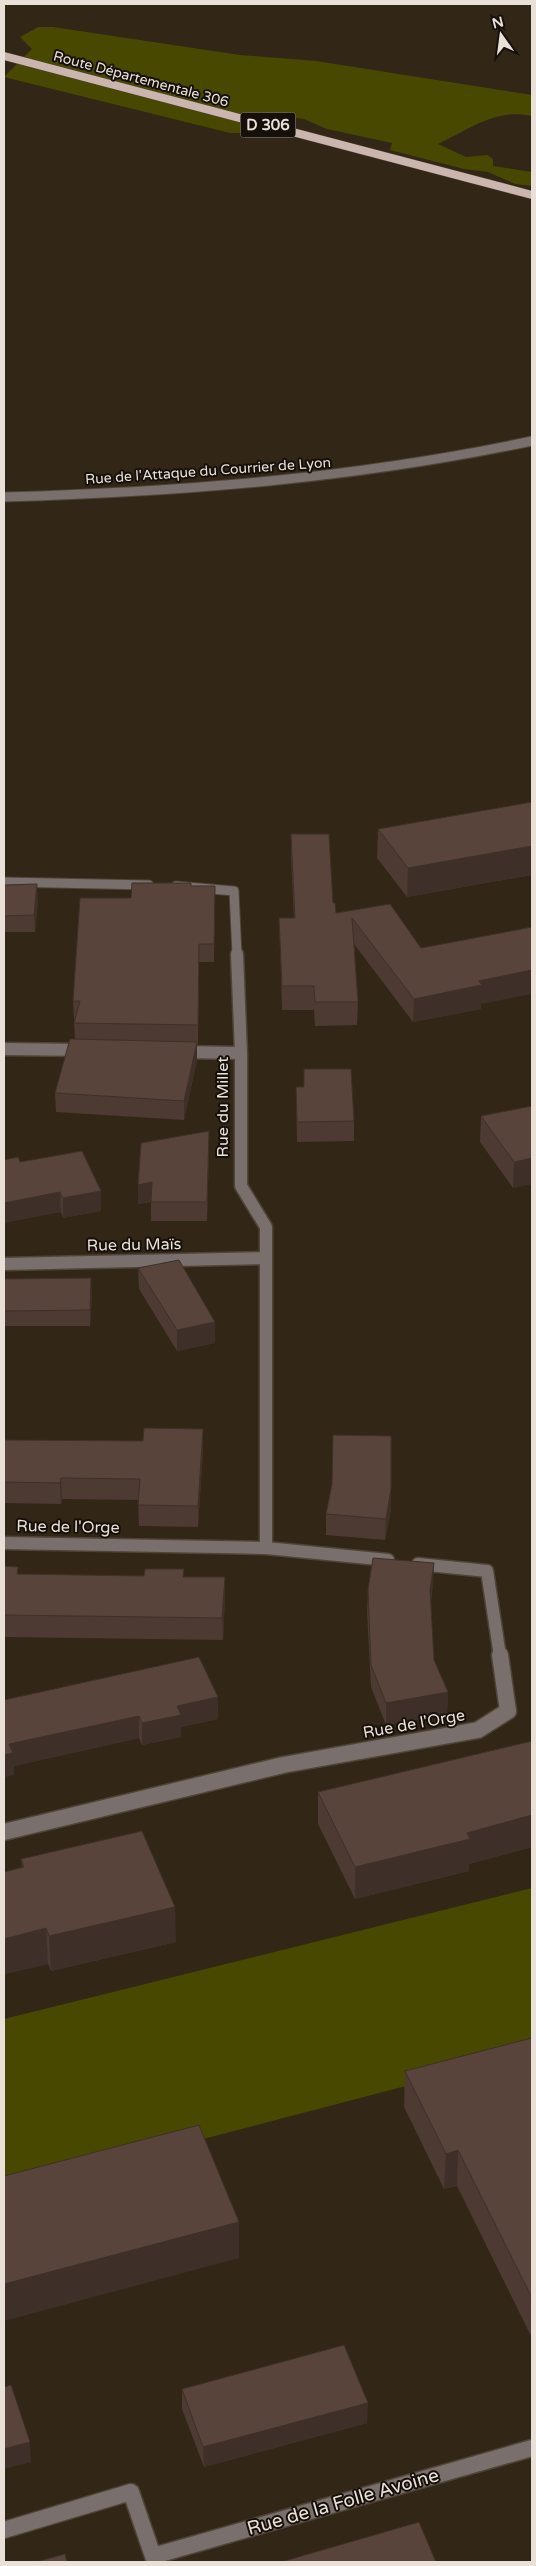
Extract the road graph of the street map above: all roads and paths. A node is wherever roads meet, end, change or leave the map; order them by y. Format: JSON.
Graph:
{"nodes":[{"id":1,"x":4,"y":56,"type":"edge"},
{"id":2,"x":532,"y":195,"type":"edge"},
{"id":3,"x":530,"y":444,"type":"edge"},
{"id":4,"x":4,"y":497,"type":"edge"},
{"id":5,"x":4,"y":882,"type":"edge"},
{"id":6,"x":4,"y":1049,"type":"edge"},
{"id":7,"x":94,"y":1050,"type":"edge"},
{"id":8,"x":172,"y":1052,"type":"edge"},
{"id":9,"x":241,"y":1053,"type":"junction"},
{"id":10,"x":265,"y":1258,"type":"junction"},
{"id":11,"x":4,"y":1264,"type":"edge"},
{"id":12,"x":4,"y":1543,"type":"edge"},
{"id":13,"x":266,"y":1548,"type":"junction"},
{"id":14,"x":4,"y":1832,"type":"edge"},
{"id":15,"x":532,"y":2448,"type":"edge"},
{"id":16,"x":4,"y":2530,"type":"edge"},
{"id":17,"x":154,"y":2559,"type":"edge"}],
"edges":[{"from":1,"to":2,"type":"main road","name":"Route Départementale 306","number":"D 306"},
{"from":3,"to":4,"type":"street","name":"Rue de l'Attaque du Courrier de Lyon"},
{"from":5,"to":9,"type":"street","name":"Rue du Millet"},
{"from":6,"to":7,"type":"street"},
{"from":8,"to":9,"type":"street"},
{"from":9,"to":10,"type":"street","name":"Rue du Millet"},
{"from":10,"to":11,"type":"street","name":"Rue du Maïs"},
{"from":10,"to":13,"type":"street","name":"Rue du Millet"},
{"from":12,"to":13,"type":"street","name":"Rue de l'Orge"},
{"from":13,"to":14,"type":"street","name":"Rue de l'Orge"},
{"from":15,"to":17,"type":"street","name":"Rue de la Folle Avoine"},
{"from":16,"to":17,"type":"street","name":"Rue de la Folle Avoine"}]}
